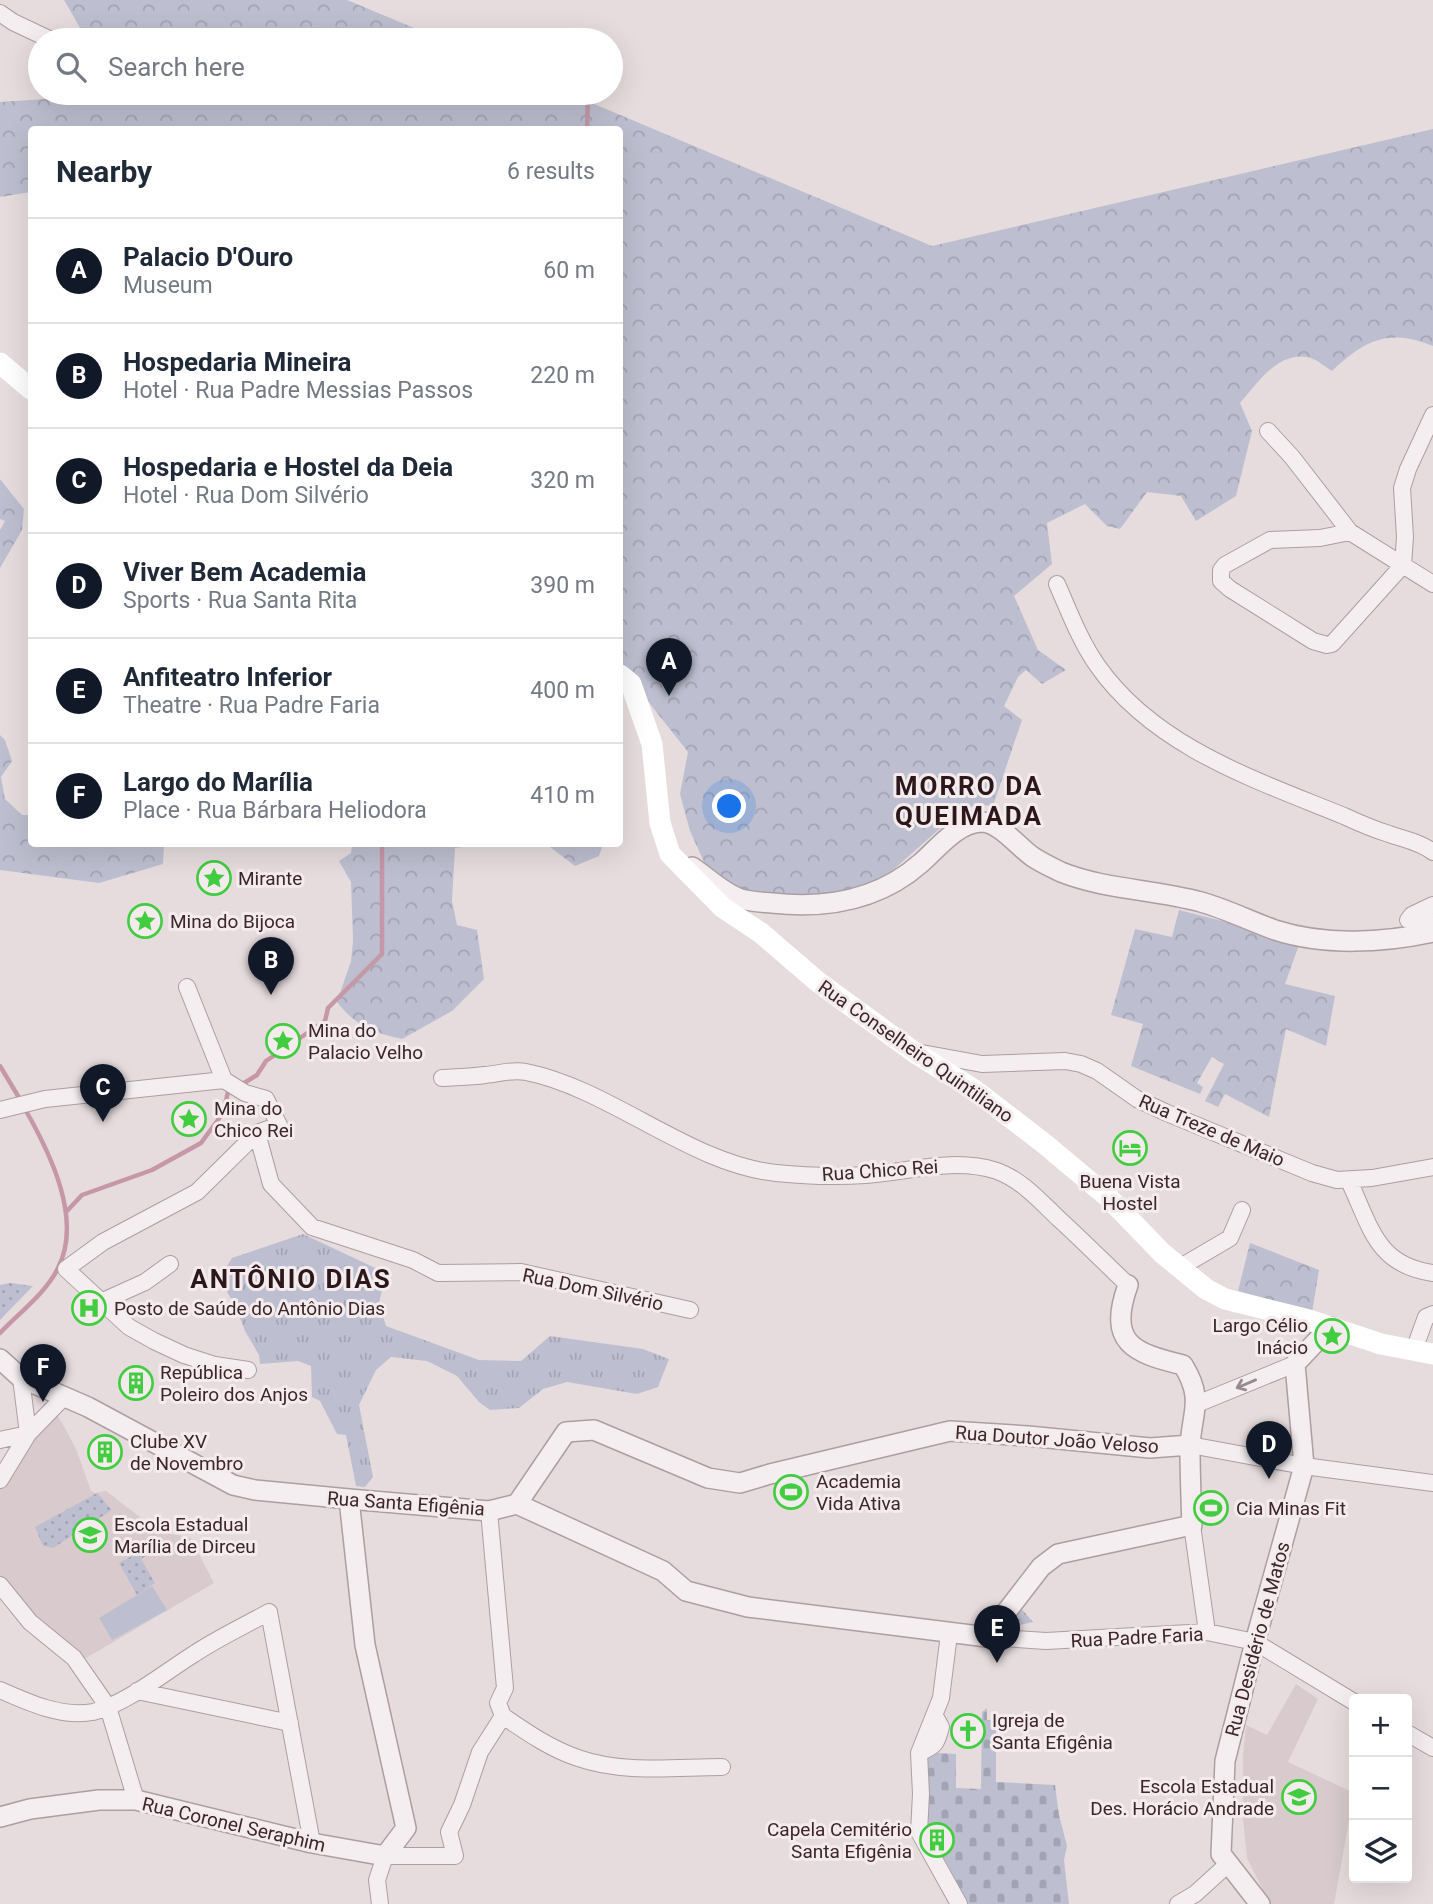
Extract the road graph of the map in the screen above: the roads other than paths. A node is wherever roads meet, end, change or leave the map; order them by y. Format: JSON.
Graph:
{"nodes":[{"id":1,"x":0,"y":13,"type":"edge"},
{"id":2,"x":28,"y":29,"type":"edge"},
{"id":3,"x":0,"y":363,"type":"edge"},
{"id":4,"x":28,"y":387,"type":"edge"},
{"id":5,"x":1433,"y":415,"type":"edge"},
{"id":6,"x":1268,"y":431,"type":"dead end"},
{"id":7,"x":1350,"y":532,"type":"junction"},
{"id":8,"x":1403,"y":565,"type":"junction"},
{"id":9,"x":1057,"y":584,"type":"dead end"},
{"id":10,"x":1433,"y":584,"type":"edge"},
{"id":11,"x":623,"y":677,"type":"edge"},
{"id":12,"x":1433,"y":852,"type":"edge"},
{"id":13,"x":670,"y":854,"type":"junction"},
{"id":14,"x":1433,"y":905,"type":"edge"},
{"id":15,"x":1433,"y":922,"type":"edge"},
{"id":16,"x":1433,"y":933,"type":"edge"},
{"id":17,"x":187,"y":987,"type":"dead end"},
{"id":18,"x":914,"y":1052,"type":"junction"},
{"id":19,"x":442,"y":1078,"type":"dead end"},
{"id":20,"x":224,"y":1080,"type":"junction"},
{"id":21,"x":0,"y":1110,"type":"edge"},
{"id":22,"x":257,"y":1133,"type":"junction"},
{"id":23,"x":1433,"y":1167,"type":"edge"},
{"id":24,"x":1349,"y":1181,"type":"junction"},
{"id":25,"x":1242,"y":1210,"type":"dead end"},
{"id":26,"x":170,"y":1265,"type":"dead end"},
{"id":27,"x":1179,"y":1268,"type":"junction"},
{"id":28,"x":1433,"y":1273,"type":"edge"},
{"id":29,"x":1128,"y":1285,"type":"joint"},
{"id":30,"x":103,"y":1301,"type":"junction"},
{"id":31,"x":690,"y":1310,"type":"dead end"},
{"id":32,"x":1433,"y":1314,"type":"edge"},
{"id":33,"x":1330,"y":1327,"type":"junction"},
{"id":34,"x":1424,"y":1352,"type":"edge"},
{"id":35,"x":1295,"y":1364,"type":"junction"},
{"id":36,"x":10,"y":1368,"type":"edge"},
{"id":37,"x":248,"y":1370,"type":"dead end"},
{"id":38,"x":64,"y":1396,"type":"junction"},
{"id":39,"x":1197,"y":1404,"type":"junction"},
{"id":40,"x":28,"y":1434,"type":"junction"},
{"id":41,"x":0,"y":1440,"type":"edge"},
{"id":42,"x":1190,"y":1445,"type":"junction"},
{"id":43,"x":1304,"y":1466,"type":"junction"},
{"id":44,"x":0,"y":1480,"type":"edge"},
{"id":45,"x":1433,"y":1483,"type":"edge"},
{"id":46,"x":349,"y":1499,"type":"junction"},
{"id":47,"x":517,"y":1504,"type":"junction"},
{"id":48,"x":489,"y":1511,"type":"junction"},
{"id":49,"x":1192,"y":1525,"type":"junction"},
{"id":50,"x":0,"y":1585,"type":"edge"},
{"id":51,"x":1207,"y":1632,"type":"junction"},
{"id":52,"x":949,"y":1634,"type":"junction"},
{"id":53,"x":987,"y":1637,"type":"junction"},
{"id":54,"x":1255,"y":1642,"type":"junction"},
{"id":55,"x":0,"y":1690,"type":"edge"},
{"id":56,"x":137,"y":1691,"type":"junction"},
{"id":57,"x":1349,"y":1699,"type":"edge"},
{"id":58,"x":108,"y":1707,"type":"junction"},
{"id":59,"x":503,"y":1716,"type":"junction"},
{"id":60,"x":290,"y":1723,"type":"junction"},
{"id":61,"x":1412,"y":1736,"type":"edge"},
{"id":62,"x":1433,"y":1748,"type":"edge"},
{"id":63,"x":722,"y":1767,"type":"dead end"},
{"id":64,"x":136,"y":1800,"type":"junction"},
{"id":65,"x":0,"y":1817,"type":"edge"},
{"id":66,"x":312,"y":1843,"type":"junction"},
{"id":67,"x":384,"y":1856,"type":"junction"},
{"id":68,"x":1228,"y":1864,"type":"junction"},
{"id":69,"x":380,"y":1904,"type":"edge"},
{"id":70,"x":959,"y":1904,"type":"edge"},
{"id":71,"x":1178,"y":1904,"type":"edge"},
{"id":72,"x":1259,"y":1904,"type":"edge"}],
"edges":[{"from":1,"to":2,"type":"street"},
{"from":3,"to":4,"type":"main road"},
{"from":5,"to":8,"type":"street"},
{"from":6,"to":7,"type":"street"},
{"from":7,"to":8,"type":"street"},
{"from":7,"to":8,"type":"street"},
{"from":8,"to":10,"type":"street"},
{"from":9,"to":12,"type":"street"},
{"from":11,"to":13,"type":"main road","name":"Rua Conselheiro Quintiliano"},
{"from":13,"to":16,"type":"street"},
{"from":13,"to":18,"type":"main road","name":"Rua Conselheiro Quintiliano"},
{"from":14,"to":15,"type":"street"},
{"from":17,"to":20,"type":"street"},
{"from":18,"to":24,"type":"street","name":"Rua Treze de Maio"},
{"from":18,"to":27,"type":"main road","name":"Rua Conselheiro Quintiliano"},
{"from":19,"to":29,"type":"street","name":"Rua Chico Rei"},
{"from":20,"to":21,"type":"street"},
{"from":20,"to":22,"type":"street"},
{"from":22,"to":30,"type":"street"},
{"from":22,"to":31,"type":"street","name":"Rua Dom Silvério"},
{"from":23,"to":24,"type":"street","name":"Rua Treze de Maio"},
{"from":24,"to":28,"type":"street"},
{"from":25,"to":27,"type":"street"},
{"from":26,"to":30,"type":"street"},
{"from":27,"to":33,"type":"main road","name":"Rua Conselheiro Quintiliano"},
{"from":29,"to":39,"type":"street"},
{"from":30,"to":37,"type":"street"},
{"from":32,"to":34,"type":"street"},
{"from":33,"to":34,"type":"main road","name":"Rua Conselheiro Quintiliano"},
{"from":33,"to":35,"type":"street"},
{"from":35,"to":39,"type":"street","one_way":true},
{"from":35,"to":43,"type":"street","name":"Rua Desidério de Matos"},
{"from":36,"to":38,"type":"street","name":"Rua Santa Efigênia"},
{"from":36,"to":40,"type":"street"},
{"from":38,"to":40,"type":"street"},
{"from":38,"to":46,"type":"street","name":"Rua Santa Efigênia"},
{"from":39,"to":42,"type":"street"},
{"from":40,"to":41,"type":"street"},
{"from":40,"to":44,"type":"street"},
{"from":42,"to":43,"type":"street"},
{"from":42,"to":47,"type":"street","name":"Rua Doutor João Veloso"},
{"from":42,"to":49,"type":"street"},
{"from":43,"to":45,"type":"street"},
{"from":43,"to":54,"type":"street","name":"Rua Desidério de Matos"},
{"from":46,"to":48,"type":"street","name":"Rua Santa Efigênia"},
{"from":46,"to":67,"type":"street"},
{"from":47,"to":48,"type":"street","name":"Rua Santa Efigênia"},
{"from":47,"to":52,"type":"street"},
{"from":48,"to":59,"type":"street"},
{"from":49,"to":51,"type":"street"},
{"from":49,"to":53,"type":"street"},
{"from":50,"to":58,"type":"street"},
{"from":51,"to":53,"type":"street","name":"Rua Padre Faria"},
{"from":51,"to":54,"type":"street","name":"Rua Padre Faria"},
{"from":52,"to":53,"type":"street"},
{"from":52,"to":70,"type":"street"},
{"from":54,"to":57,"type":"street","name":"Rua Padre Faria"},
{"from":54,"to":68,"type":"street","name":"Rua Desidério de Matos"},
{"from":55,"to":58,"type":"street"},
{"from":56,"to":58,"type":"street"},
{"from":56,"to":60,"type":"street"},
{"from":56,"to":60,"type":"street"},
{"from":58,"to":64,"type":"street"},
{"from":59,"to":63,"type":"street"},
{"from":59,"to":67,"type":"street"},
{"from":60,"to":66,"type":"street"},
{"from":61,"to":62,"type":"street"},
{"from":64,"to":65,"type":"street","name":"Rua Coronel Seraphim"},
{"from":64,"to":66,"type":"street","name":"Rua Coronel Seraphim"},
{"from":66,"to":67,"type":"street","name":"Rua Coronel Seraphim"},
{"from":67,"to":69,"type":"street"},
{"from":68,"to":71,"type":"street"},
{"from":68,"to":72,"type":"street","name":"Rua Desidério de Matos"}]}
